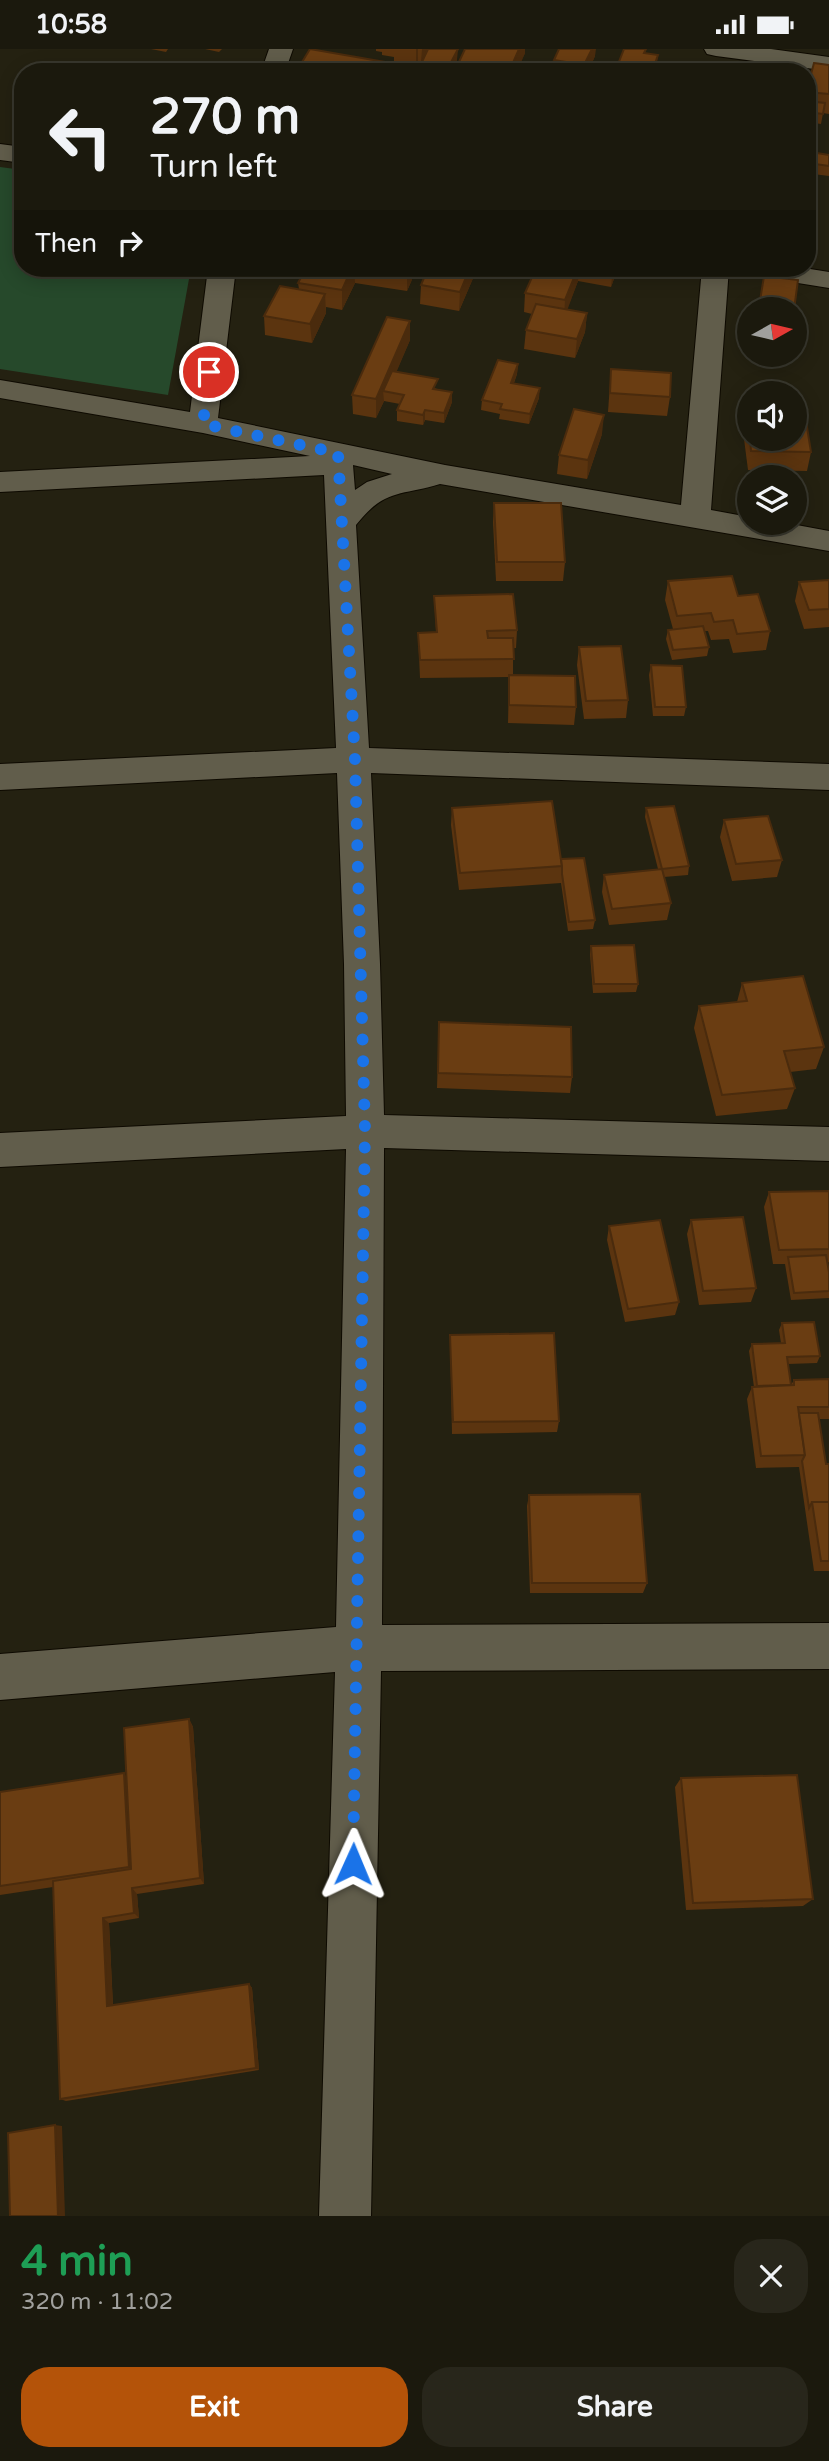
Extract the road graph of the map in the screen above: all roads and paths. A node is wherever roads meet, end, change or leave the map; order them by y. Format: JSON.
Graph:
{"nodes":[{"id":1,"x":714,"y":49,"type":"edge"},
{"id":2,"x":829,"y":64,"type":"edge"},
{"id":3,"x":221,"y":277,"type":"edge"},
{"id":4,"x":715,"y":277,"type":"edge"},
{"id":5,"x":806,"y":277,"type":"edge"},
{"id":6,"x":829,"y":281,"type":"edge"},
{"id":7,"x":0,"y":389,"type":"edge"},
{"id":8,"x":203,"y":424,"type":"junction"},
{"id":9,"x":338,"y":459,"type":"junction"},
{"id":10,"x":445,"y":475,"type":"junction"},
{"id":11,"x":0,"y":482,"type":"edge"},
{"id":12,"x":695,"y":517,"type":"junction"},
{"id":13,"x":340,"y":525,"type":"junction"},
{"id":14,"x":829,"y":541,"type":"edge"},
{"id":15,"x":355,"y":760,"type":"junction"},
{"id":16,"x":0,"y":777,"type":"edge"},
{"id":17,"x":829,"y":777,"type":"edge"},
{"id":18,"x":365,"y":1131,"type":"junction"},
{"id":19,"x":829,"y":1144,"type":"edge"},
{"id":20,"x":0,"y":1150,"type":"edge"},
{"id":21,"x":829,"y":1646,"type":"edge"},
{"id":22,"x":358,"y":1648,"type":"junction"},
{"id":23,"x":0,"y":1677,"type":"edge"},
{"id":24,"x":345,"y":2216,"type":"edge"}],
"edges":[{"from":1,"to":2,"type":"street"},
{"from":3,"to":8,"type":"street"},
{"from":4,"to":12,"type":"street"},
{"from":5,"to":6,"type":"street"},
{"from":7,"to":8,"type":"street"},
{"from":8,"to":9,"type":"street"},
{"from":9,"to":10,"type":"street"},
{"from":9,"to":11,"type":"street"},
{"from":9,"to":13,"type":"street"},
{"from":10,"to":12,"type":"street"},
{"from":10,"to":13,"type":"street"},
{"from":12,"to":14,"type":"street"},
{"from":13,"to":15,"type":"street"},
{"from":15,"to":16,"type":"street"},
{"from":15,"to":17,"type":"street"},
{"from":15,"to":18,"type":"street"},
{"from":18,"to":19,"type":"street"},
{"from":18,"to":20,"type":"street"},
{"from":18,"to":22,"type":"street"},
{"from":21,"to":22,"type":"street"},
{"from":22,"to":23,"type":"street"},
{"from":22,"to":24,"type":"street"}]}
